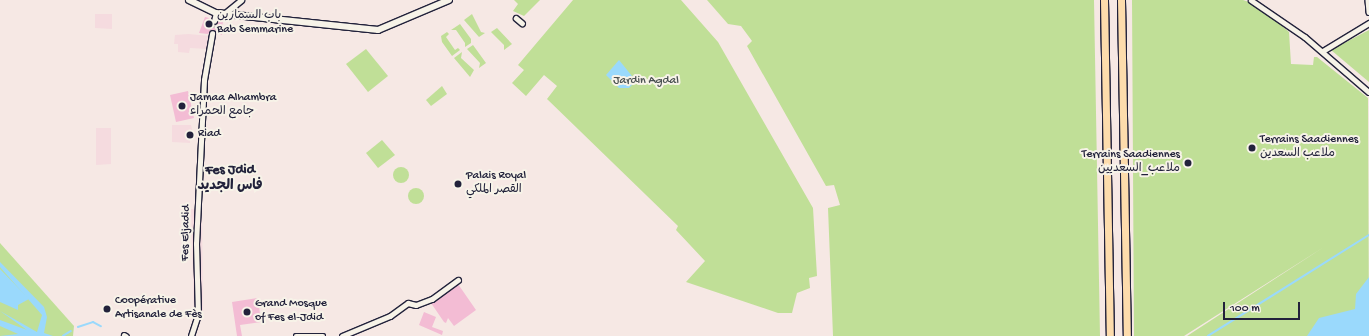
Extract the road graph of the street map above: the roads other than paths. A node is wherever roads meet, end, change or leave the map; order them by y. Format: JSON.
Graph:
{"nodes":[{"id":1,"x":189,"y":0,"type":"edge"},
{"id":2,"x":241,"y":0,"type":"edge"},
{"id":3,"x":449,"y":0,"type":"edge"},
{"id":4,"x":1104,"y":0,"type":"edge"},
{"id":5,"x":1121,"y":0,"type":"edge"},
{"id":6,"x":1251,"y":0,"type":"edge"},
{"id":7,"x":1368,"y":0,"type":"edge"},
{"id":8,"x":1369,"y":12,"type":"edge"},
{"id":9,"x":216,"y":13,"type":"junction"},
{"id":10,"x":224,"y":14,"type":"junction"},
{"id":11,"x":516,"y":18,"type":"dead end"},
{"id":12,"x":214,"y":21,"type":"tunnel mouth"},
{"id":13,"x":522,"y":23,"type":"dead end"},
{"id":14,"x":1369,"y":23,"type":"edge"},
{"id":15,"x":212,"y":34,"type":"tunnel mouth"},
{"id":16,"x":1322,"y":51,"type":"junction"},
{"id":17,"x":1369,"y":92,"type":"edge"},
{"id":18,"x":458,"y":280,"type":"dead end"},
{"id":19,"x":191,"y":336,"type":"edge"},
{"id":20,"x":296,"y":336,"type":"edge"},
{"id":21,"x":323,"y":336,"type":"edge"},
{"id":22,"x":342,"y":336,"type":"edge"},
{"id":23,"x":1110,"y":336,"type":"edge"},
{"id":24,"x":1127,"y":336,"type":"edge"}],
"edges":[{"from":1,"to":9,"type":"street"},
{"from":2,"to":10,"type":"street"},
{"from":3,"to":10,"type":"street"},
{"from":4,"to":23,"type":"main road"},
{"from":5,"to":24,"type":"main road"},
{"from":6,"to":16,"type":"street"},
{"from":7,"to":8,"type":"street"},
{"from":9,"to":10,"type":"street"},
{"from":9,"to":12,"type":"street"},
{"from":11,"to":13,"type":"street"},
{"from":14,"to":16,"type":"street"},
{"from":15,"to":19,"type":"street","name":"Fes Eljadid"},
{"from":16,"to":17,"type":"street"},
{"from":18,"to":22,"type":"street"},
{"from":20,"to":21,"type":"street"}]}
